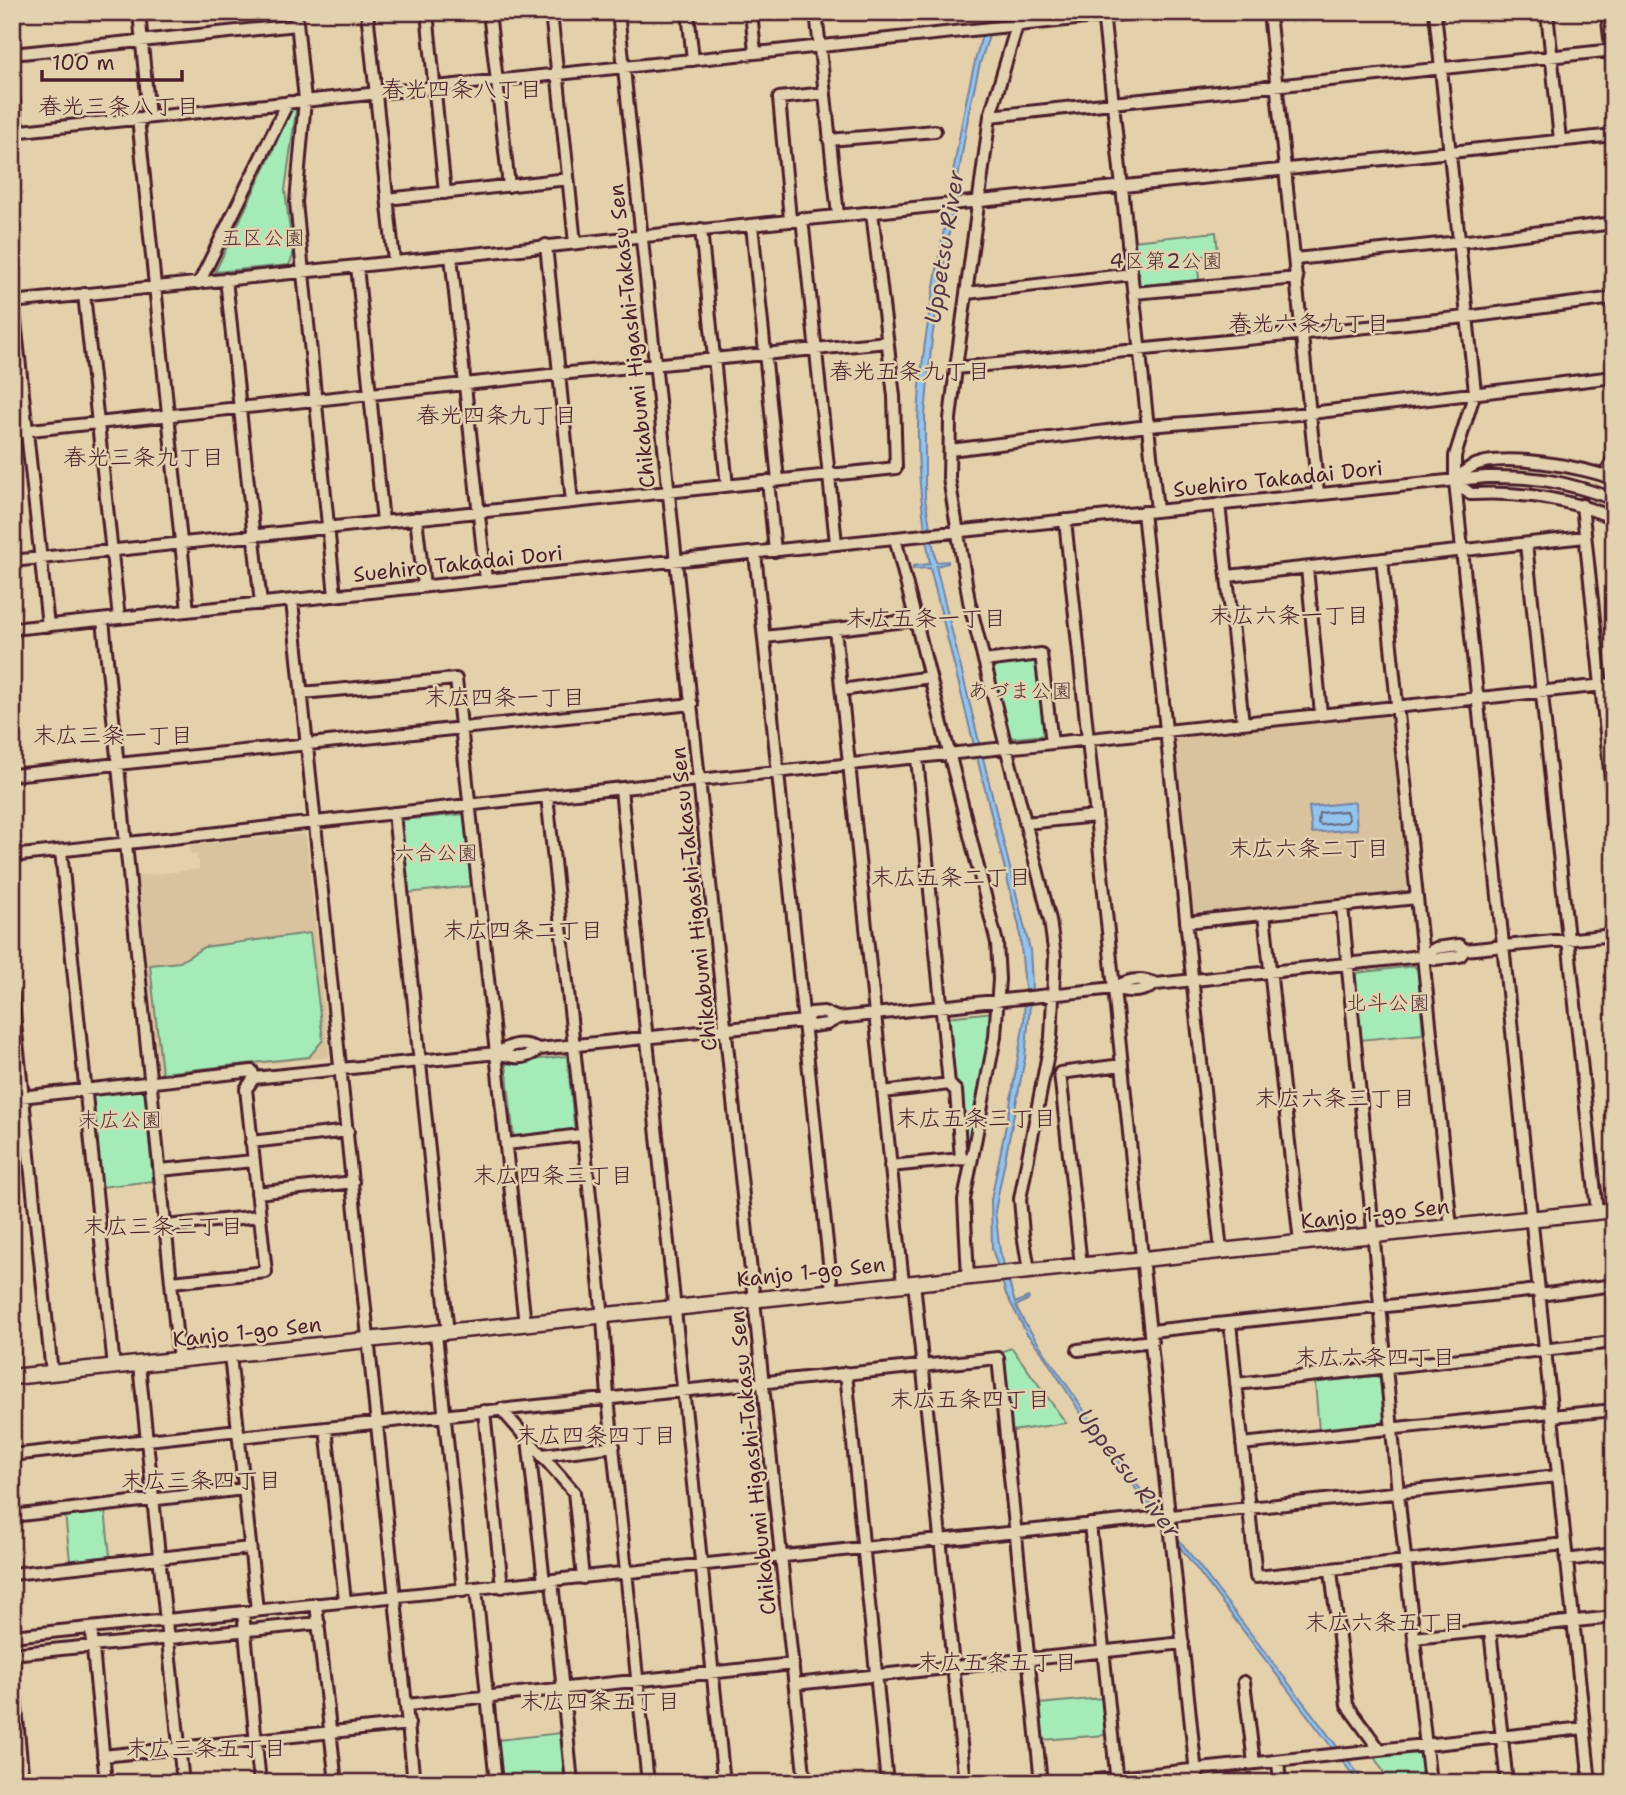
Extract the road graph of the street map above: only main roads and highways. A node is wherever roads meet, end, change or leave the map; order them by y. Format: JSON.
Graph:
{"nodes":[{"id":1,"x":1614,"y":1210,"type":"edge"},
{"id":2,"x":12,"y":1377,"type":"edge"}],
"edges":[{"from":1,"to":2,"type":"main road","name":"Kanjo 1-go Sen"}]}
